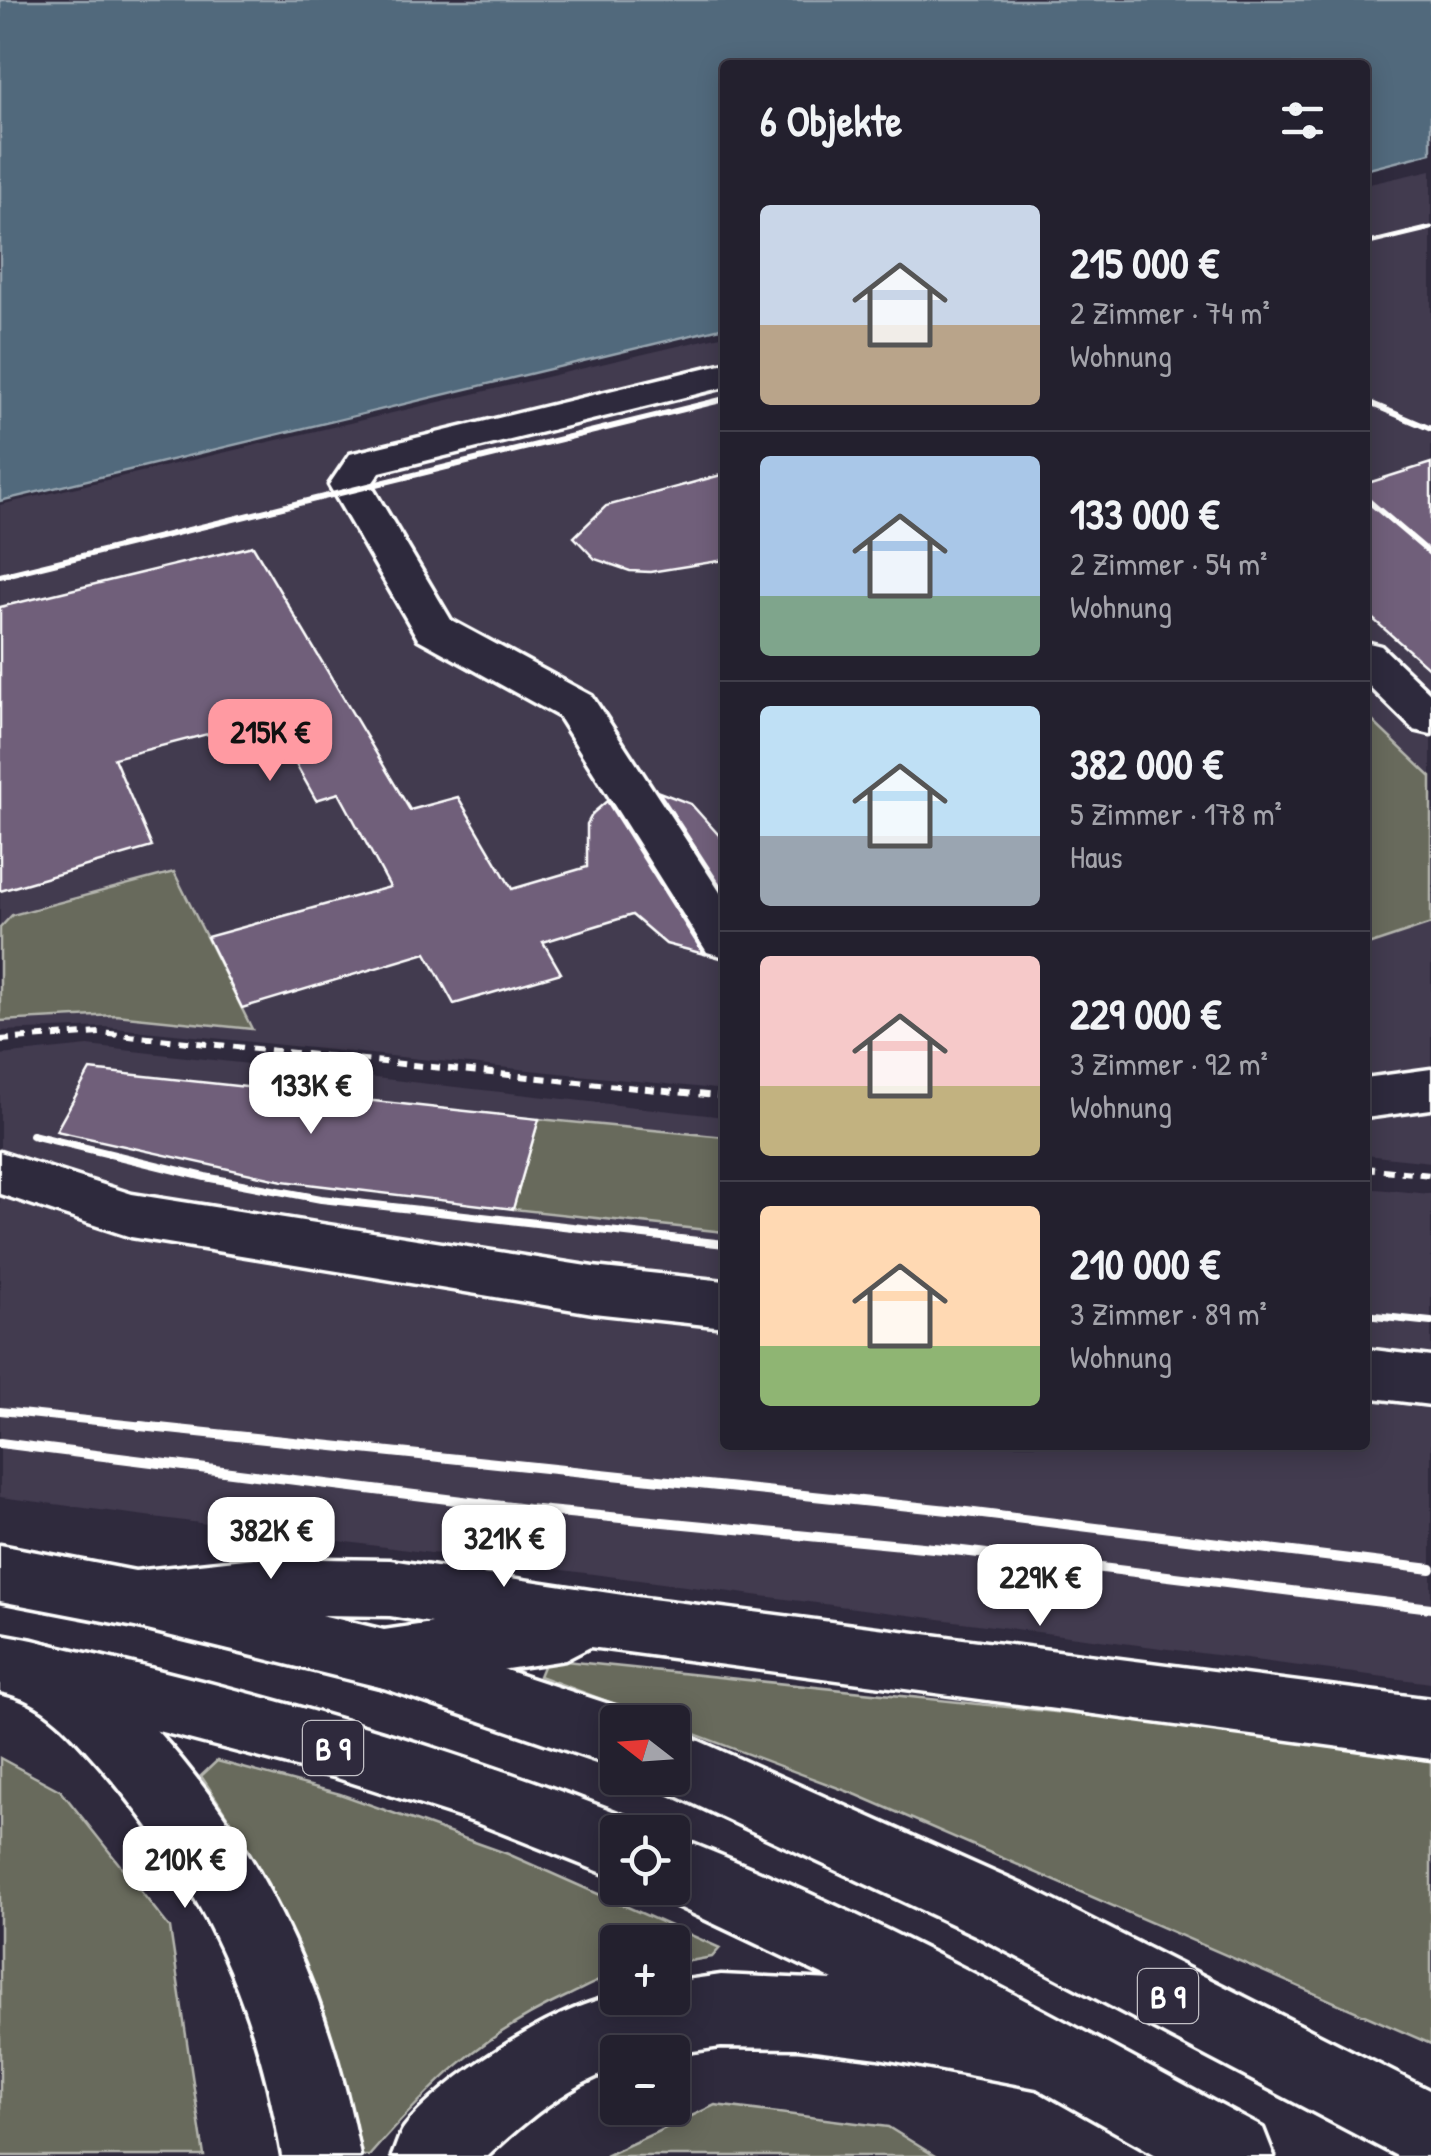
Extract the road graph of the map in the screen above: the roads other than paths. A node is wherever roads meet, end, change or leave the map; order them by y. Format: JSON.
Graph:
{"nodes":[{"id":1,"x":720,"y":376,"type":"edge"},
{"id":2,"x":1370,"y":661,"type":"edge"},
{"id":3,"x":1431,"y":720,"type":"edge"},
{"id":4,"x":720,"y":932,"type":"edge"},
{"id":5,"x":1431,"y":1090,"type":"edge"},
{"id":6,"x":1370,"y":1097,"type":"edge"},
{"id":7,"x":0,"y":1173,"type":"edge"},
{"id":8,"x":720,"y":1303,"type":"edge"},
{"id":9,"x":1370,"y":1374,"type":"edge"},
{"id":10,"x":1431,"y":1381,"type":"edge"},
{"id":11,"x":0,"y":1573,"type":"edge"},
{"id":12,"x":135,"y":1599,"type":"junction"},
{"id":13,"x":636,"y":1626,"type":"junction"},
{"id":14,"x":384,"y":1659,"type":"junction"},
{"id":15,"x":22,"y":1667,"type":"edge"},
{"id":16,"x":1431,"y":1729,"type":"edge"},
{"id":17,"x":600,"y":1732,"type":"edge"},
{"id":18,"x":690,"y":1768,"type":"edge"},
{"id":19,"x":600,"y":1839,"type":"edge"},
{"id":20,"x":690,"y":1877,"type":"edge"},
{"id":21,"x":1049,"y":2054,"type":"junction"},
{"id":22,"x":1431,"y":2132,"type":"edge"},
{"id":23,"x":321,"y":2156,"type":"edge"},
{"id":24,"x":431,"y":2156,"type":"edge"},
{"id":25,"x":1235,"y":2156,"type":"edge"}],
"edges":[{"from":1,"to":4,"type":"main road"},
{"from":2,"to":3,"type":"main road"},
{"from":5,"to":6,"type":"main road"},
{"from":7,"to":8,"type":"main road"},
{"from":9,"to":10,"type":"main road"},
{"from":11,"to":12,"type":"main road"},
{"from":12,"to":13,"type":"main road"},
{"from":12,"to":14,"type":"main road"},
{"from":13,"to":14,"type":"main road"},
{"from":13,"to":16,"type":"main road"},
{"from":14,"to":17,"type":"main road"},
{"from":15,"to":19,"type":"main road","number":"B 9"},
{"from":15,"to":23,"type":"main road"},
{"from":18,"to":22,"type":"main road","number":"B 9"},
{"from":20,"to":21,"type":"main road"},
{"from":21,"to":24,"type":"main road"},
{"from":21,"to":25,"type":"main road"}]}
